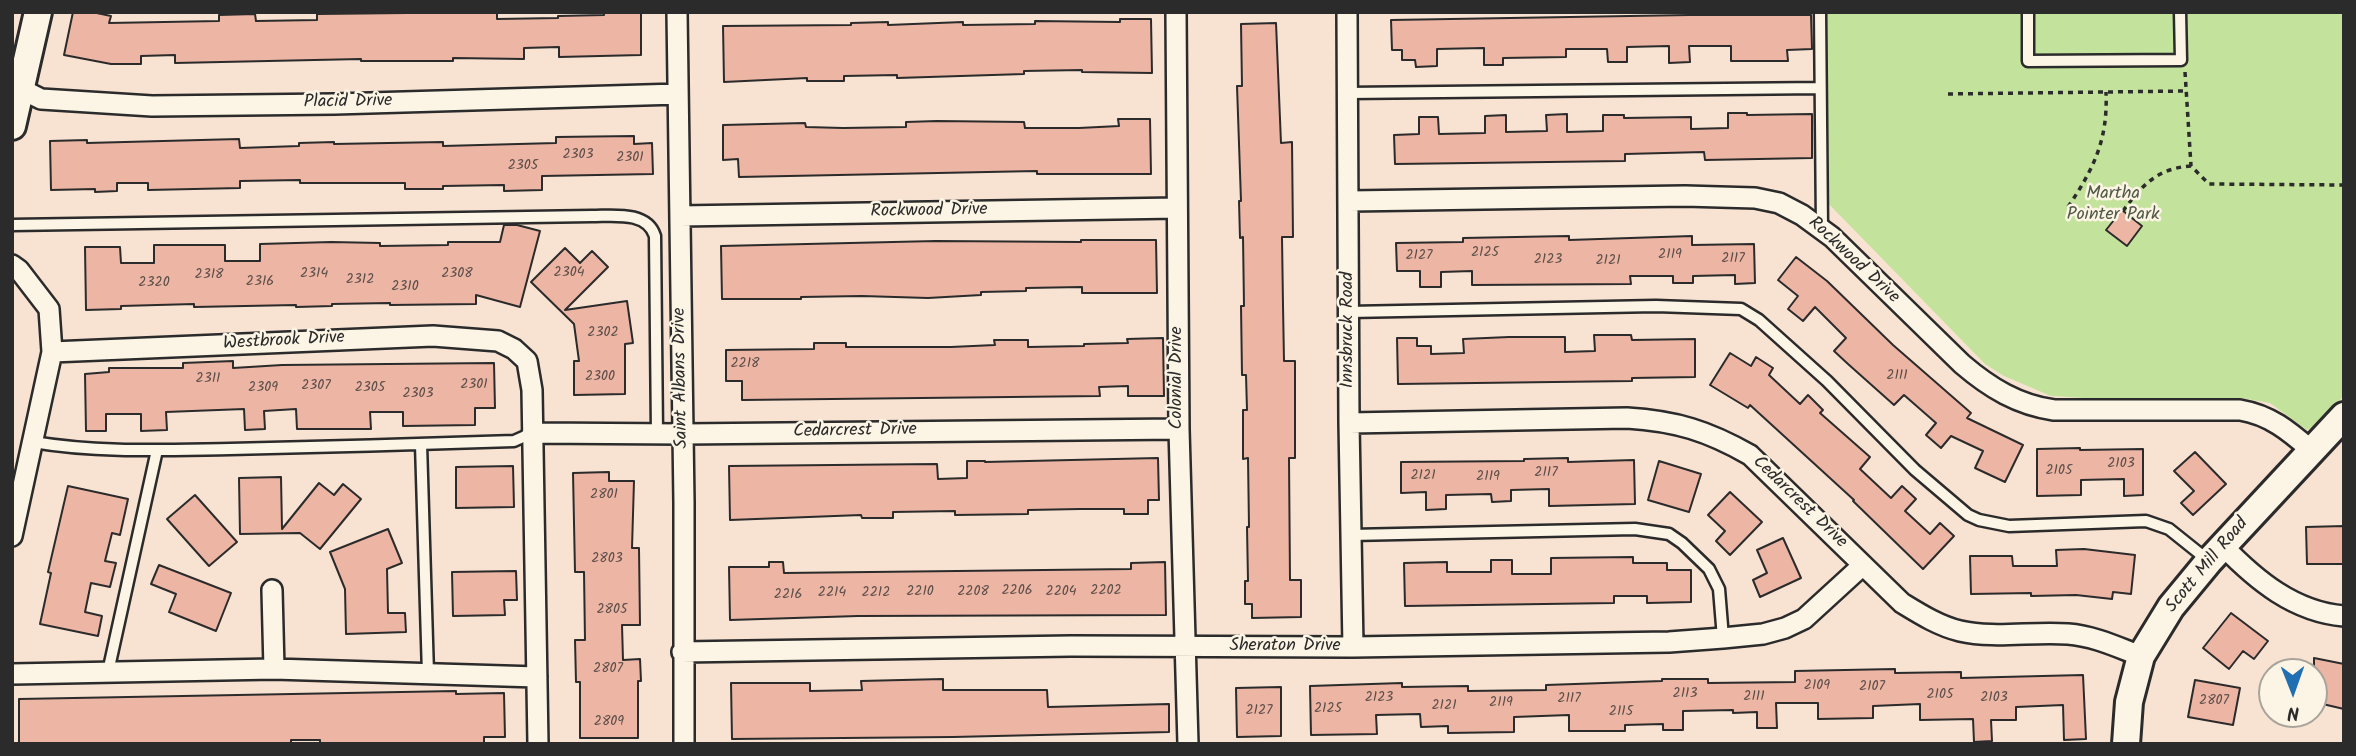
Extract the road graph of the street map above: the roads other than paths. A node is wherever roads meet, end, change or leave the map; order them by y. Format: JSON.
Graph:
{"nodes":[{"id":1,"x":38,"y":12,"type":"edge"},
{"id":2,"x":677,"y":12,"type":"edge"},
{"id":3,"x":1176,"y":12,"type":"edge"},
{"id":4,"x":1347,"y":12,"type":"edge"},
{"id":5,"x":1820,"y":12,"type":"edge"},
{"id":6,"x":2028,"y":12,"type":"edge"},
{"id":7,"x":2180,"y":12,"type":"edge"},
{"id":8,"x":1821,"y":88,"type":"junction"},
{"id":9,"x":21,"y":89,"type":"junction"},
{"id":10,"x":1347,"y":93,"type":"junction"},
{"id":11,"x":678,"y":94,"type":"junction"},
{"id":12,"x":12,"y":125,"type":"edge"},
{"id":13,"x":1349,"y":201,"type":"junction"},
{"id":14,"x":1177,"y":208,"type":"junction"},
{"id":15,"x":680,"y":216,"type":"junction"},
{"id":16,"x":12,"y":225,"type":"edge"},
{"id":17,"x":1822,"y":230,"type":"junction"},
{"id":18,"x":12,"y":265,"type":"edge"},
{"id":19,"x":1349,"y":312,"type":"junction"},
{"id":20,"x":52,"y":352,"type":"junction"},
{"id":21,"x":2344,"y":416,"type":"edge"},
{"id":22,"x":1349,"y":423,"type":"junction"},
{"id":23,"x":1178,"y":429,"type":"junction"},
{"id":24,"x":532,"y":433,"type":"junction"},
{"id":25,"x":657,"y":434,"type":"junction"},
{"id":26,"x":684,"y":434,"type":"junction"},
{"id":27,"x":33,"y":442,"type":"junction"},
{"id":28,"x":421,"y":444,"type":"junction"},
{"id":29,"x":157,"y":450,"type":"junction"},
{"id":30,"x":2311,"y":450,"type":"junction"},
{"id":31,"x":1351,"y":535,"type":"junction"},
{"id":32,"x":12,"y":536,"type":"edge"},
{"id":33,"x":2216,"y":554,"type":"junction"},
{"id":34,"x":1863,"y":565,"type":"junction"},
{"id":35,"x":272,"y":590,"type":"dead end"},
{"id":36,"x":2344,"y":616,"type":"edge"},
{"id":37,"x":1723,"y":638,"type":"junction"},
{"id":38,"x":1185,"y":647,"type":"junction"},
{"id":39,"x":1353,"y":647,"type":"junction"},
{"id":40,"x":682,"y":652,"type":"junction"},
{"id":41,"x":2141,"y":656,"type":"junction"},
{"id":42,"x":274,"y":669,"type":"junction"},
{"id":43,"x":108,"y":672,"type":"junction"},
{"id":44,"x":12,"y":674,"type":"edge"},
{"id":45,"x":428,"y":674,"type":"junction"},
{"id":46,"x":537,"y":677,"type":"junction"},
{"id":47,"x":538,"y":744,"type":"edge"},
{"id":48,"x":684,"y":744,"type":"edge"},
{"id":49,"x":1188,"y":744,"type":"edge"},
{"id":50,"x":2126,"y":744,"type":"edge"}],
"edges":[{"from":1,"to":9,"type":"street"},
{"from":2,"to":11,"type":"street","name":"Saint Albans Drive"},
{"from":3,"to":14,"type":"street","name":"Colonial Drive"},
{"from":4,"to":10,"type":"street","name":"Innsbruck Road"},
{"from":5,"to":8,"type":"lane"},
{"from":6,"to":7,"type":"lane"},
{"from":8,"to":10,"type":"lane"},
{"from":8,"to":17,"type":"lane"},
{"from":9,"to":11,"type":"street","name":"Placid Drive"},
{"from":9,"to":12,"type":"street"},
{"from":10,"to":13,"type":"street","name":"Innsbruck Road"},
{"from":11,"to":15,"type":"street","name":"Saint Albans Drive"},
{"from":13,"to":17,"type":"street","name":"Rockwood Drive"},
{"from":13,"to":19,"type":"street","name":"Innsbruck Road"},
{"from":14,"to":15,"type":"street","name":"Rockwood Drive"},
{"from":14,"to":23,"type":"street","name":"Colonial Drive"},
{"from":15,"to":26,"type":"street","name":"Saint Albans Drive"},
{"from":16,"to":25,"type":"lane"},
{"from":17,"to":30,"type":"street","name":"Rockwood Drive"},
{"from":18,"to":20,"type":"street"},
{"from":19,"to":22,"type":"street","name":"Innsbruck Road"},
{"from":19,"to":33,"type":"lane"},
{"from":20,"to":24,"type":"street","name":"Westbrook Drive"},
{"from":20,"to":27,"type":"street"},
{"from":21,"to":30,"type":"street","name":"Scott Mill Road"},
{"from":22,"to":31,"type":"street","name":"Innsbruck Road"},
{"from":22,"to":34,"type":"street","name":"Cedarcrest Drive"},
{"from":23,"to":26,"type":"street","name":"Cedarcrest Drive"},
{"from":23,"to":38,"type":"street","name":"Colonial Drive"},
{"from":24,"to":25,"type":"street","name":"Cedarcrest Drive"},
{"from":24,"to":28,"type":"lane"},
{"from":24,"to":46,"type":"street"},
{"from":25,"to":26,"type":"street","name":"Cedarcrest Drive"},
{"from":26,"to":40,"type":"street","name":"Saint Albans Drive"},
{"from":27,"to":29,"type":"lane"},
{"from":27,"to":32,"type":"street"},
{"from":28,"to":29,"type":"lane"},
{"from":28,"to":45,"type":"lane"},
{"from":29,"to":43,"type":"lane"},
{"from":30,"to":33,"type":"street","name":"Scott Mill Road"},
{"from":31,"to":37,"type":"lane"},
{"from":31,"to":39,"type":"street","name":"Innsbruck Road"},
{"from":33,"to":36,"type":"street"},
{"from":33,"to":41,"type":"street","name":"Scott Mill Road"},
{"from":34,"to":37,"type":"street","name":"Sheraton Drive"},
{"from":34,"to":41,"type":"street","name":"Cedarcrest Drive"},
{"from":35,"to":42,"type":"street"},
{"from":37,"to":39,"type":"street","name":"Sheraton Drive"},
{"from":38,"to":39,"type":"street","name":"Sheraton Drive"},
{"from":38,"to":40,"type":"street","name":"Sheraton Drive"},
{"from":38,"to":49,"type":"street","name":"Colonial Drive"},
{"from":40,"to":48,"type":"street","name":"Saint Albans Drive"},
{"from":41,"to":50,"type":"street","name":"Scott Mill Road"},
{"from":42,"to":43,"type":"street"},
{"from":42,"to":45,"type":"street"},
{"from":43,"to":44,"type":"street"},
{"from":45,"to":46,"type":"street"},
{"from":46,"to":47,"type":"street"}]}
